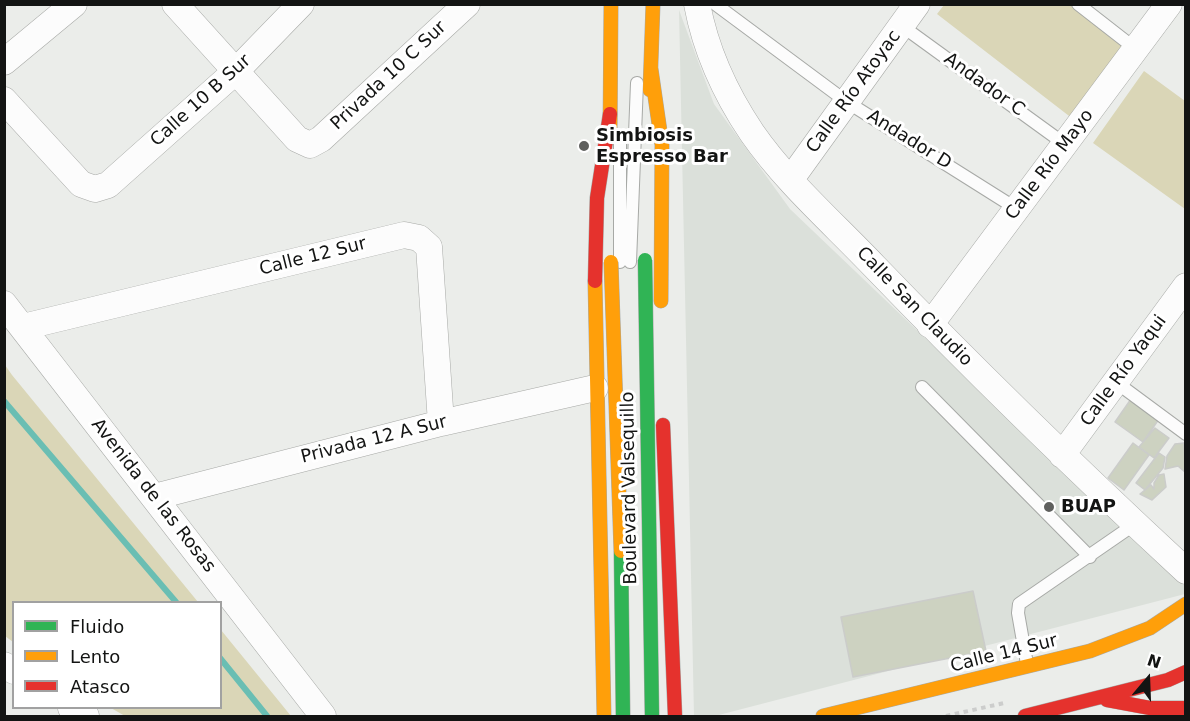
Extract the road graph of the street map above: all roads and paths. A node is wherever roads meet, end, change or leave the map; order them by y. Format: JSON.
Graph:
{"nodes":[{"id":1,"x":74,"y":4,"type":"edge"},
{"id":2,"x":176,"y":4,"type":"edge"},
{"id":3,"x":301,"y":4,"type":"edge"},
{"id":4,"x":467,"y":4,"type":"edge"},
{"id":5,"x":611,"y":4,"type":"edge"},
{"id":6,"x":619,"y":4,"type":"edge"},
{"id":7,"x":652,"y":4,"type":"edge"},
{"id":8,"x":697,"y":4,"type":"edge"},
{"id":9,"x":716,"y":4,"type":"edge"},
{"id":10,"x":1078,"y":4,"type":"edge"},
{"id":11,"x":1169,"y":4,"type":"edge"},
{"id":12,"x":910,"y":11,"type":"edge"},
{"id":13,"x":639,"y":16,"type":"dead end"},
{"id":14,"x":1137,"y":50,"type":"junction"},
{"id":15,"x":4,"y":62,"type":"edge"},
{"id":16,"x":651,"y":69,"type":"junction"},
{"id":17,"x":236,"y":70,"type":"junction"},
{"id":18,"x":4,"y":100,"type":"edge"},
{"id":19,"x":847,"y":102,"type":"junction"},
{"id":20,"x":610,"y":114,"type":"junction"},
{"id":21,"x":1066,"y":145,"type":"junction"},
{"id":22,"x":791,"y":179,"type":"junction"},
{"id":23,"x":647,"y":188,"type":"dead end"},
{"id":24,"x":1017,"y":209,"type":"junction"},
{"id":25,"x":645,"y":254,"type":"dead end"},
{"id":26,"x":620,"y":262,"type":"junction"},
{"id":27,"x":1185,"y":286,"type":"edge"},
{"id":28,"x":4,"y":304,"type":"edge"},
{"id":29,"x":661,"y":317,"type":"dead end"},
{"id":30,"x":930,"y":325,"type":"junction"},
{"id":31,"x":23,"y":327,"type":"junction"},
{"id":32,"x":661,"y":353,"type":"dead end"},
{"id":33,"x":1116,"y":383,"type":"junction"},
{"id":34,"x":922,"y":387,"type":"dead end"},
{"id":35,"x":595,"y":388,"type":"junction"},
{"id":36,"x":661,"y":388,"type":"dead end"},
{"id":37,"x":662,"y":412,"type":"dead end"},
{"id":38,"x":441,"y":423,"type":"junction"},
{"id":39,"x":1185,"y":434,"type":"edge"},
{"id":40,"x":1062,"y":455,"type":"junction"},
{"id":41,"x":154,"y":497,"type":"junction"},
{"id":42,"x":1135,"y":524,"type":"junction"},
{"id":43,"x":1090,"y":557,"type":"junction"},
{"id":44,"x":1185,"y":571,"type":"edge"},
{"id":45,"x":1181,"y":608,"type":"edge"},
{"id":46,"x":1185,"y":624,"type":"edge"},
{"id":47,"x":1027,"y":666,"type":"junction"},
{"id":48,"x":1185,"y":672,"type":"edge"},
{"id":49,"x":674,"y":680,"type":"junction"},
{"id":50,"x":603,"y":682,"type":"junction"},
{"id":51,"x":1099,"y":698,"type":"junction"},
{"id":52,"x":1185,"y":708,"type":"edge"},
{"id":53,"x":73,"y":709,"type":"edge"},
{"id":54,"x":86,"y":717,"type":"edge"},
{"id":55,"x":323,"y":717,"type":"edge"},
{"id":56,"x":604,"y":717,"type":"edge"},
{"id":57,"x":623,"y":717,"type":"edge"},
{"id":58,"x":652,"y":717,"type":"edge"},
{"id":59,"x":675,"y":717,"type":"edge"},
{"id":60,"x":823,"y":717,"type":"edge"},
{"id":61,"x":1025,"y":717,"type":"edge"}],
"edges":[{"from":1,"to":15,"type":"street"},
{"from":2,"to":17,"type":"street"},
{"from":3,"to":17,"type":"street","name":"Calle 10 B Sur"},
{"from":4,"to":17,"type":"street","name":"Privada 10 C Sur"},
{"from":5,"to":20,"type":"main road"},
{"from":6,"to":26,"type":"lane"},
{"from":7,"to":16,"type":"main road"},
{"from":8,"to":22,"type":"street","name":"Calle San Claudio"},
{"from":9,"to":19,"type":"lane","name":"Andador D"},
{"from":10,"to":14,"type":"lane"},
{"from":11,"to":14,"type":"street","name":"Calle Río Mayo"},
{"from":12,"to":19,"type":"street","name":"Calle Río Atoyac"},
{"from":12,"to":21,"type":"lane","name":"Andador C"},
{"from":13,"to":26,"type":"lane"},
{"from":14,"to":21,"type":"street","name":"Calle Río Mayo"},
{"from":16,"to":23,"type":"main road"},
{"from":16,"to":29,"type":"main road"},
{"from":17,"to":18,"type":"street","name":"Calle 10 B Sur"},
{"from":19,"to":22,"type":"street","name":"Calle Río Atoyac"},
{"from":19,"to":24,"type":"lane","name":"Andador D"},
{"from":20,"to":26,"type":"main road","name":"Boulevard Valsequillo"},
{"from":20,"to":35,"type":"main road"},
{"from":21,"to":24,"type":"street","name":"Calle Río Mayo"},
{"from":22,"to":30,"type":"street","name":"Calle San Claudio"},
{"from":24,"to":30,"type":"street","name":"Calle Río Mayo"},
{"from":25,"to":58,"type":"main road","name":"Boulevard Valsequillo","bridge":true},
{"from":26,"to":57,"type":"main road","name":"Boulevard Valsequillo","bridge":true},
{"from":27,"to":33,"type":"street","name":"Calle Río Yaqui"},
{"from":28,"to":31,"type":"street","name":"Avenida de las Rosas"},
{"from":30,"to":40,"type":"street","name":"Calle San Claudio"},
{"from":31,"to":38,"type":"street","name":"Calle 12 Sur"},
{"from":31,"to":41,"type":"street","name":"Avenida de las Rosas"},
{"from":32,"to":36,"type":"main road"},
{"from":33,"to":39,"type":"lane"},
{"from":33,"to":40,"type":"street","name":"Calle Río Yaqui"},
{"from":34,"to":43,"type":"lane"},
{"from":35,"to":38,"type":"street","name":"Privada 12 A Sur"},
{"from":35,"to":50,"type":"main road"},
{"from":37,"to":49,"type":"main road"},
{"from":38,"to":41,"type":"street","name":"Privada 12 A Sur"},
{"from":40,"to":42,"type":"street","name":"Calle San Claudio"},
{"from":41,"to":55,"type":"street","name":"Avenida de las Rosas"},
{"from":42,"to":43,"type":"lane"},
{"from":42,"to":44,"type":"street","name":"Calle San Claudio"},
{"from":43,"to":47,"type":"lane"},
{"from":45,"to":46,"type":"main road"},
{"from":45,"to":47,"type":"main road","name":"Calle 14 Sur"},
{"from":47,"to":60,"type":"main road","name":"Calle 14 Sur"},
{"from":48,"to":51,"type":"main road"},
{"from":49,"to":50,"type":"main road"},
{"from":49,"to":59,"type":"main road"},
{"from":50,"to":56,"type":"main road"},
{"from":51,"to":52,"type":"main road"},
{"from":51,"to":61,"type":"main road"},
{"from":53,"to":54,"type":"street"}]}
